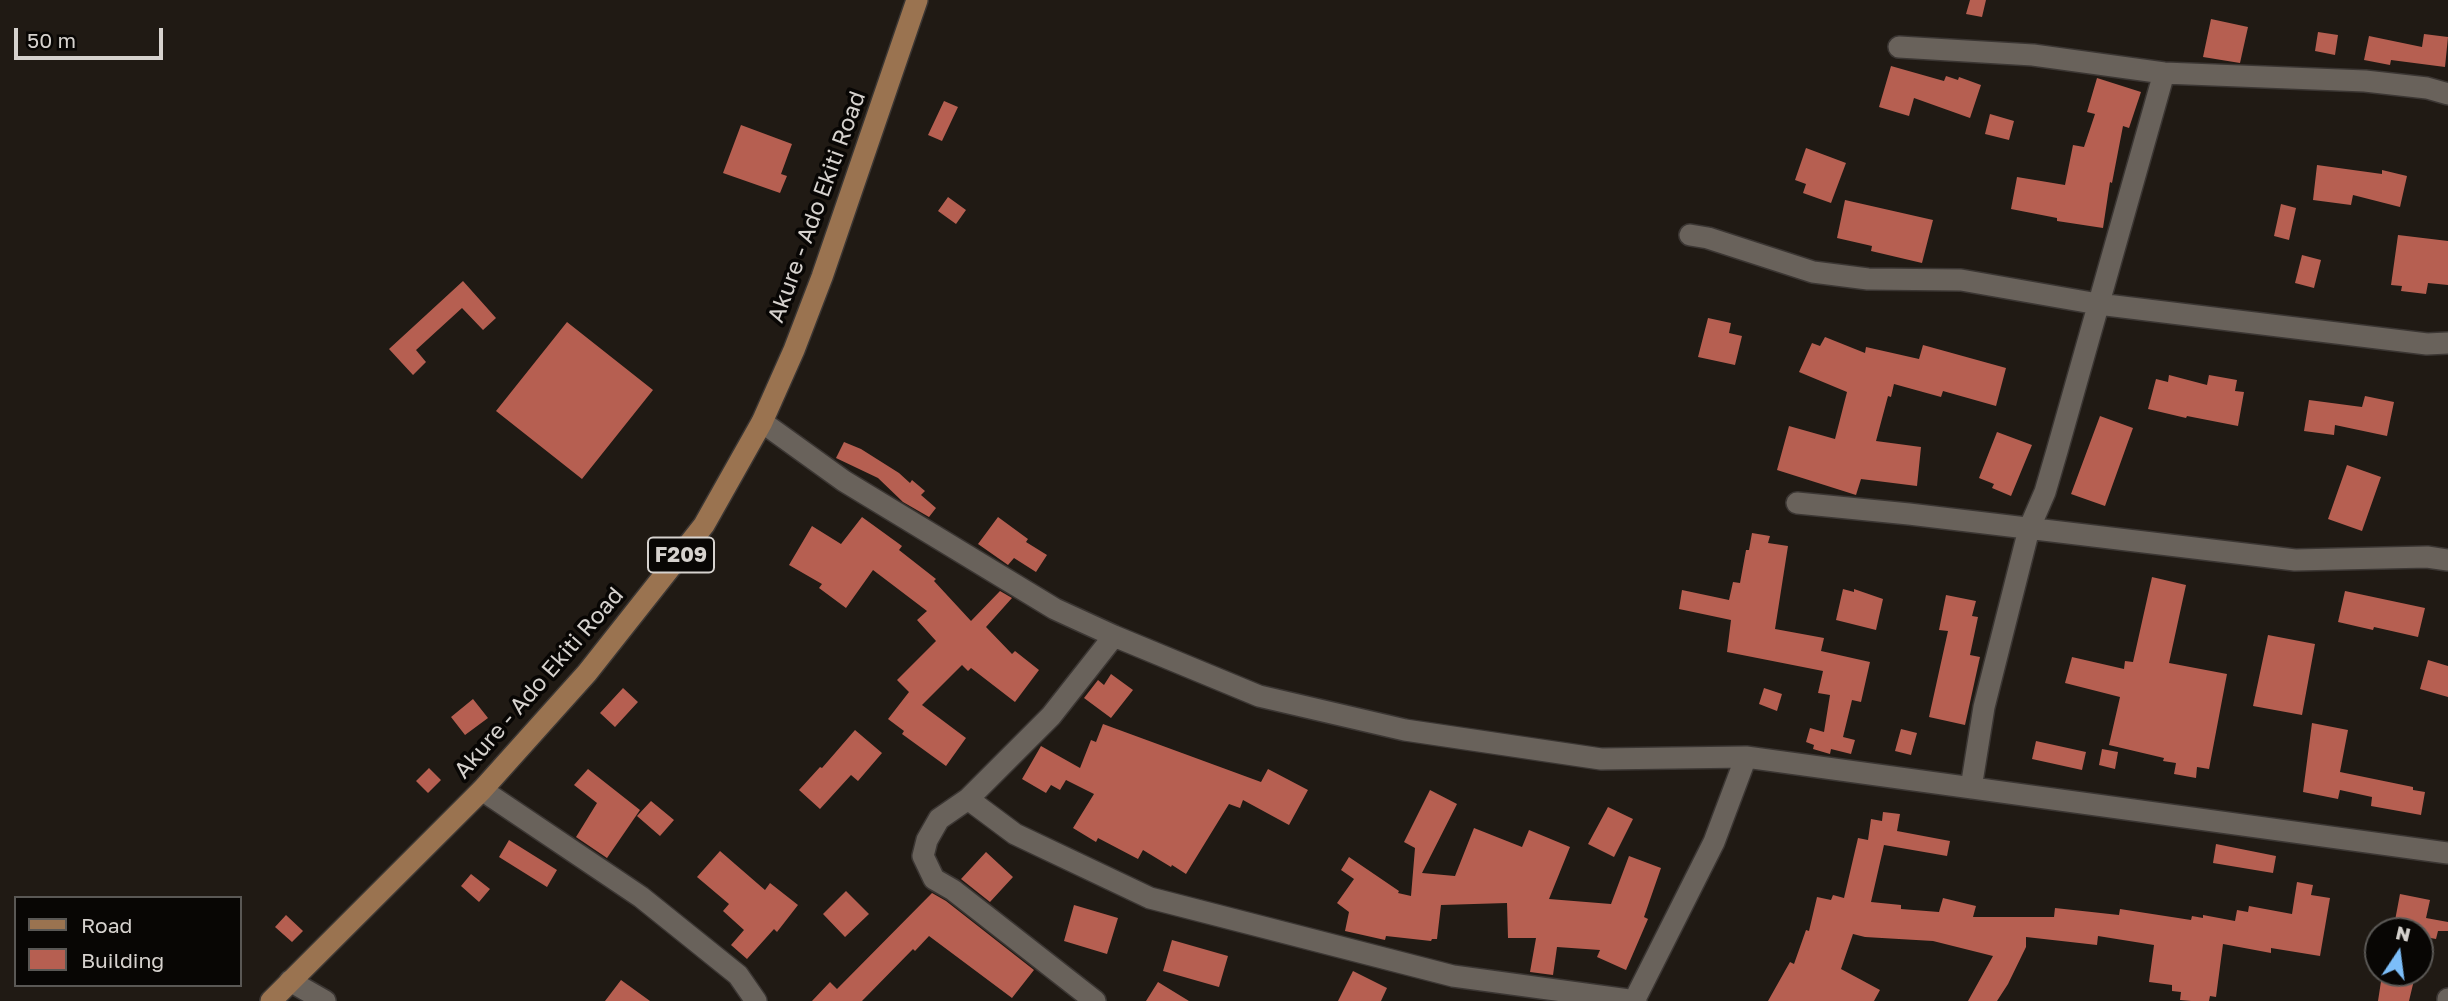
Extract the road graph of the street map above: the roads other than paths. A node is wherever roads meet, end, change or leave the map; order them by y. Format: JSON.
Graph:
{"nodes":[{"id":1,"x":918,"y":0,"type":"edge"},
{"id":2,"x":1899,"y":47,"type":"dead end"},
{"id":3,"x":2164,"y":73,"type":"junction"},
{"id":4,"x":2448,"y":94,"type":"edge"},
{"id":5,"x":1690,"y":235,"type":"dead end"},
{"id":6,"x":2098,"y":304,"type":"junction"},
{"id":7,"x":2448,"y":343,"type":"edge"},
{"id":8,"x":762,"y":422,"type":"junction"},
{"id":9,"x":1797,"y":503,"type":"dead end"},
{"id":10,"x":2029,"y":529,"type":"junction"},
{"id":11,"x":2448,"y":560,"type":"edge"},
{"id":12,"x":1114,"y":636,"type":"junction"},
{"id":13,"x":1746,"y":757,"type":"junction"},
{"id":14,"x":1971,"y":788,"type":"junction"},
{"id":15,"x":482,"y":790,"type":"junction"},
{"id":16,"x":968,"y":799,"type":"junction"},
{"id":17,"x":2448,"y":853,"type":"edge"},
{"id":18,"x":290,"y":981,"type":"junction"},
{"id":19,"x":271,"y":1001,"type":"edge"},
{"id":20,"x":325,"y":1001,"type":"edge"},
{"id":21,"x":756,"y":1001,"type":"edge"},
{"id":22,"x":1095,"y":1001,"type":"edge"},
{"id":23,"x":1635,"y":1001,"type":"edge"}],
"edges":[{"from":1,"to":8,"type":"main road","name":"Akure - Ado Ekiti Road","number":"F209"},
{"from":2,"to":3,"type":"street"},
{"from":3,"to":4,"type":"street"},
{"from":3,"to":6,"type":"street"},
{"from":5,"to":6,"type":"street"},
{"from":6,"to":7,"type":"street"},
{"from":6,"to":10,"type":"street"},
{"from":8,"to":12,"type":"street"},
{"from":8,"to":15,"type":"main road","name":"Akure - Ado Ekiti Road","number":"F209"},
{"from":9,"to":10,"type":"street"},
{"from":10,"to":11,"type":"street"},
{"from":10,"to":14,"type":"street"},
{"from":12,"to":13,"type":"street"},
{"from":12,"to":16,"type":"street"},
{"from":13,"to":14,"type":"street"},
{"from":13,"to":23,"type":"street"},
{"from":14,"to":17,"type":"street"},
{"from":15,"to":18,"type":"main road","name":"Akure - Ado Ekiti Road","number":"F209"},
{"from":15,"to":21,"type":"street"},
{"from":16,"to":22,"type":"street"},
{"from":16,"to":23,"type":"street"},
{"from":18,"to":19,"type":"main road","name":"Akure - Ado Ekiti Road","number":"F209"},
{"from":18,"to":20,"type":"street"}]}
